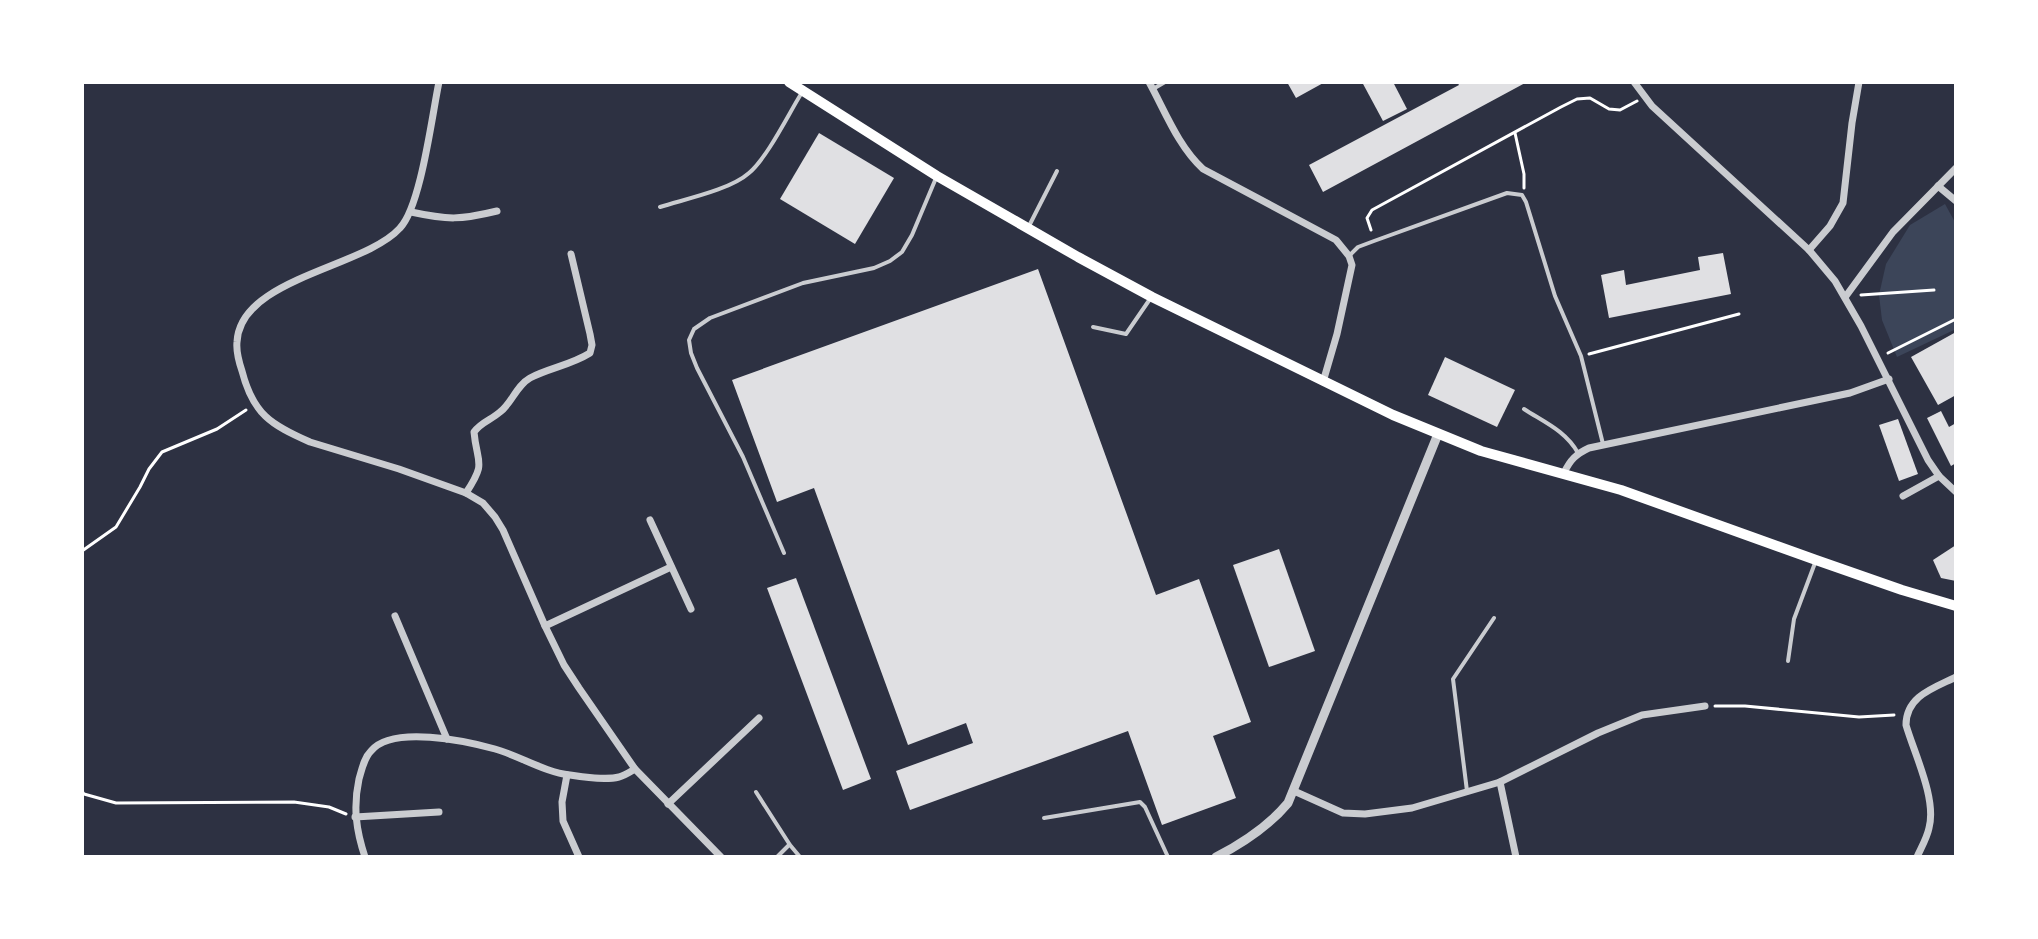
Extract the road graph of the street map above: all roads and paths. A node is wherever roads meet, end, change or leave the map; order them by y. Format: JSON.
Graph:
{"nodes":[{"id":1,"x":439,"y":82,"type":"edge"},
{"id":2,"x":789,"y":82,"type":"edge"},
{"id":3,"x":1165,"y":82,"type":"edge"},
{"id":4,"x":1634,"y":82,"type":"edge"},
{"id":5,"x":1859,"y":82,"type":"edge"},
{"id":6,"x":1151,"y":86,"type":"edge"},
{"id":7,"x":803,"y":92,"type":"junction"},
{"id":8,"x":1643,"y":97,"type":"junction"},
{"id":9,"x":1515,"y":132,"type":"junction"},
{"id":10,"x":1956,"y":168,"type":"edge"},
{"id":11,"x":1057,"y":171,"type":"dead end"},
{"id":12,"x":937,"y":176,"type":"junction"},
{"id":13,"x":1938,"y":186,"type":"junction"},
{"id":14,"x":1522,"y":195,"type":"junction"},
{"id":15,"x":1956,"y":201,"type":"edge"},
{"id":16,"x":660,"y":207,"type":"dead end"},
{"id":17,"x":497,"y":211,"type":"dead end"},
{"id":18,"x":411,"y":212,"type":"junction"},
{"id":19,"x":1028,"y":228,"type":"junction"},
{"id":20,"x":1374,"y":241,"type":"junction"},
{"id":21,"x":1809,"y":250,"type":"junction"},
{"id":22,"x":571,"y":254,"type":"dead end"},
{"id":23,"x":1349,"y":256,"type":"junction"},
{"id":24,"x":1934,"y":290,"type":"dead end"},
{"id":25,"x":1846,"y":296,"type":"junction"},
{"id":26,"x":1152,"y":297,"type":"junction"},
{"id":27,"x":1739,"y":314,"type":"dead end"},
{"id":28,"x":1956,"y":319,"type":"edge"},
{"id":29,"x":1093,"y":327,"type":"dead end"},
{"id":30,"x":1581,"y":356,"type":"junction"},
{"id":31,"x":1878,"y":358,"type":"junction"},
{"id":32,"x":1889,"y":379,"type":"junction"},
{"id":33,"x":1323,"y":382,"type":"junction"},
{"id":34,"x":254,"y":404,"type":"junction"},
{"id":35,"x":1524,"y":409,"type":"dead end"},
{"id":36,"x":1438,"y":434,"type":"junction"},
{"id":37,"x":1603,"y":444,"type":"junction"},
{"id":38,"x":1578,"y":453,"type":"junction"},
{"id":39,"x":1564,"y":473,"type":"junction"},
{"id":40,"x":1939,"y":476,"type":"junction"},
{"id":41,"x":1956,"y":492,"type":"edge"},
{"id":42,"x":466,"y":493,"type":"junction"},
{"id":43,"x":1903,"y":496,"type":"dead end"},
{"id":44,"x":650,"y":520,"type":"dead end"},
{"id":45,"x":82,"y":551,"type":"edge"},
{"id":46,"x":784,"y":553,"type":"dead end"},
{"id":47,"x":1816,"y":560,"type":"junction"},
{"id":48,"x":671,"y":567,"type":"junction"},
{"id":49,"x":1956,"y":606,"type":"edge"},
{"id":50,"x":691,"y":609,"type":"dead end"},
{"id":51,"x":395,"y":616,"type":"dead end"},
{"id":52,"x":1494,"y":618,"type":"dead end"},
{"id":53,"x":545,"y":626,"type":"junction"},
{"id":54,"x":1788,"y":661,"type":"dead end"},
{"id":55,"x":1956,"y":677,"type":"edge"},
{"id":56,"x":1705,"y":706,"type":"joint"},
{"id":57,"x":1906,"y":714,"type":"junction"},
{"id":58,"x":759,"y":718,"type":"dead end"},
{"id":59,"x":447,"y":739,"type":"junction"},
{"id":60,"x":635,"y":769,"type":"junction"},
{"id":61,"x":567,"y":775,"type":"junction"},
{"id":62,"x":1500,"y":782,"type":"junction"},
{"id":63,"x":82,"y":791,"type":"edge"},
{"id":64,"x":1294,"y":791,"type":"junction"},
{"id":65,"x":756,"y":792,"type":"dead end"},
{"id":66,"x":1467,"y":793,"type":"junction"},
{"id":67,"x":668,"y":804,"type":"junction"},
{"id":68,"x":439,"y":812,"type":"dead end"},
{"id":69,"x":355,"y":817,"type":"junction"},
{"id":70,"x":1044,"y":818,"type":"dead end"},
{"id":71,"x":790,"y":845,"type":"junction"},
{"id":72,"x":365,"y":857,"type":"edge"},
{"id":73,"x":579,"y":857,"type":"edge"},
{"id":74,"x":721,"y":857,"type":"edge"},
{"id":75,"x":777,"y":857,"type":"edge"},
{"id":76,"x":800,"y":857,"type":"edge"},
{"id":77,"x":1168,"y":857,"type":"edge"},
{"id":78,"x":1216,"y":857,"type":"edge"},
{"id":79,"x":1516,"y":857,"type":"edge"},
{"id":80,"x":1917,"y":857,"type":"edge"}],
"edges":[{"from":1,"to":18,"type":"street"},
{"from":2,"to":7,"type":"main road"},
{"from":3,"to":6,"type":"lane"},
{"from":4,"to":8,"type":"street"},
{"from":5,"to":21,"type":"street"},
{"from":6,"to":23,"type":"street"},
{"from":7,"to":12,"type":"main road"},
{"from":7,"to":16,"type":"lane"},
{"from":8,"to":9,"type":"path"},
{"from":8,"to":21,"type":"street"},
{"from":9,"to":14,"type":"path"},
{"from":9,"to":20,"type":"path"},
{"from":10,"to":13,"type":"street"},
{"from":11,"to":19,"type":"lane"},
{"from":12,"to":19,"type":"main road"},
{"from":12,"to":46,"type":"lane"},
{"from":13,"to":15,"type":"street"},
{"from":13,"to":25,"type":"street"},
{"from":14,"to":20,"type":"lane"},
{"from":14,"to":30,"type":"lane"},
{"from":17,"to":18,"type":"street"},
{"from":18,"to":34,"type":"street"},
{"from":19,"to":26,"type":"main road"},
{"from":20,"to":23,"type":"lane"},
{"from":21,"to":25,"type":"street"},
{"from":22,"to":42,"type":"street"},
{"from":23,"to":33,"type":"street"},
{"from":24,"to":25,"type":"path"},
{"from":25,"to":31,"type":"street"},
{"from":26,"to":29,"type":"lane"},
{"from":26,"to":33,"type":"main road"},
{"from":27,"to":30,"type":"path"},
{"from":28,"to":31,"type":"path"},
{"from":30,"to":37,"type":"lane"},
{"from":31,"to":32,"type":"street"},
{"from":32,"to":37,"type":"street"},
{"from":32,"to":40,"type":"street"},
{"from":33,"to":36,"type":"main road"},
{"from":34,"to":42,"type":"street"},
{"from":34,"to":45,"type":"path"},
{"from":35,"to":38,"type":"lane"},
{"from":36,"to":39,"type":"main road"},
{"from":36,"to":64,"type":"street"},
{"from":37,"to":38,"type":"street"},
{"from":38,"to":39,"type":"street"},
{"from":39,"to":47,"type":"main road"},
{"from":40,"to":41,"type":"street"},
{"from":40,"to":43,"type":"street"},
{"from":42,"to":53,"type":"street"},
{"from":44,"to":48,"type":"street"},
{"from":47,"to":49,"type":"main road"},
{"from":47,"to":54,"type":"lane"},
{"from":48,"to":50,"type":"street"},
{"from":48,"to":53,"type":"street"},
{"from":51,"to":59,"type":"street"},
{"from":52,"to":66,"type":"lane"},
{"from":53,"to":60,"type":"street"},
{"from":55,"to":57,"type":"street"},
{"from":56,"to":57,"type":"path"},
{"from":56,"to":62,"type":"street"},
{"from":57,"to":80,"type":"street"},
{"from":58,"to":67,"type":"street"},
{"from":59,"to":61,"type":"street"},
{"from":59,"to":69,"type":"street"},
{"from":60,"to":61,"type":"street"},
{"from":60,"to":67,"type":"street"},
{"from":61,"to":73,"type":"street"},
{"from":62,"to":66,"type":"street"},
{"from":62,"to":79,"type":"street"},
{"from":63,"to":69,"type":"path"},
{"from":64,"to":66,"type":"street"},
{"from":64,"to":78,"type":"street"},
{"from":65,"to":71,"type":"lane"},
{"from":67,"to":74,"type":"street"},
{"from":68,"to":69,"type":"street"},
{"from":69,"to":72,"type":"street"},
{"from":70,"to":77,"type":"lane"},
{"from":71,"to":75,"type":"lane"},
{"from":71,"to":76,"type":"lane"}]}
